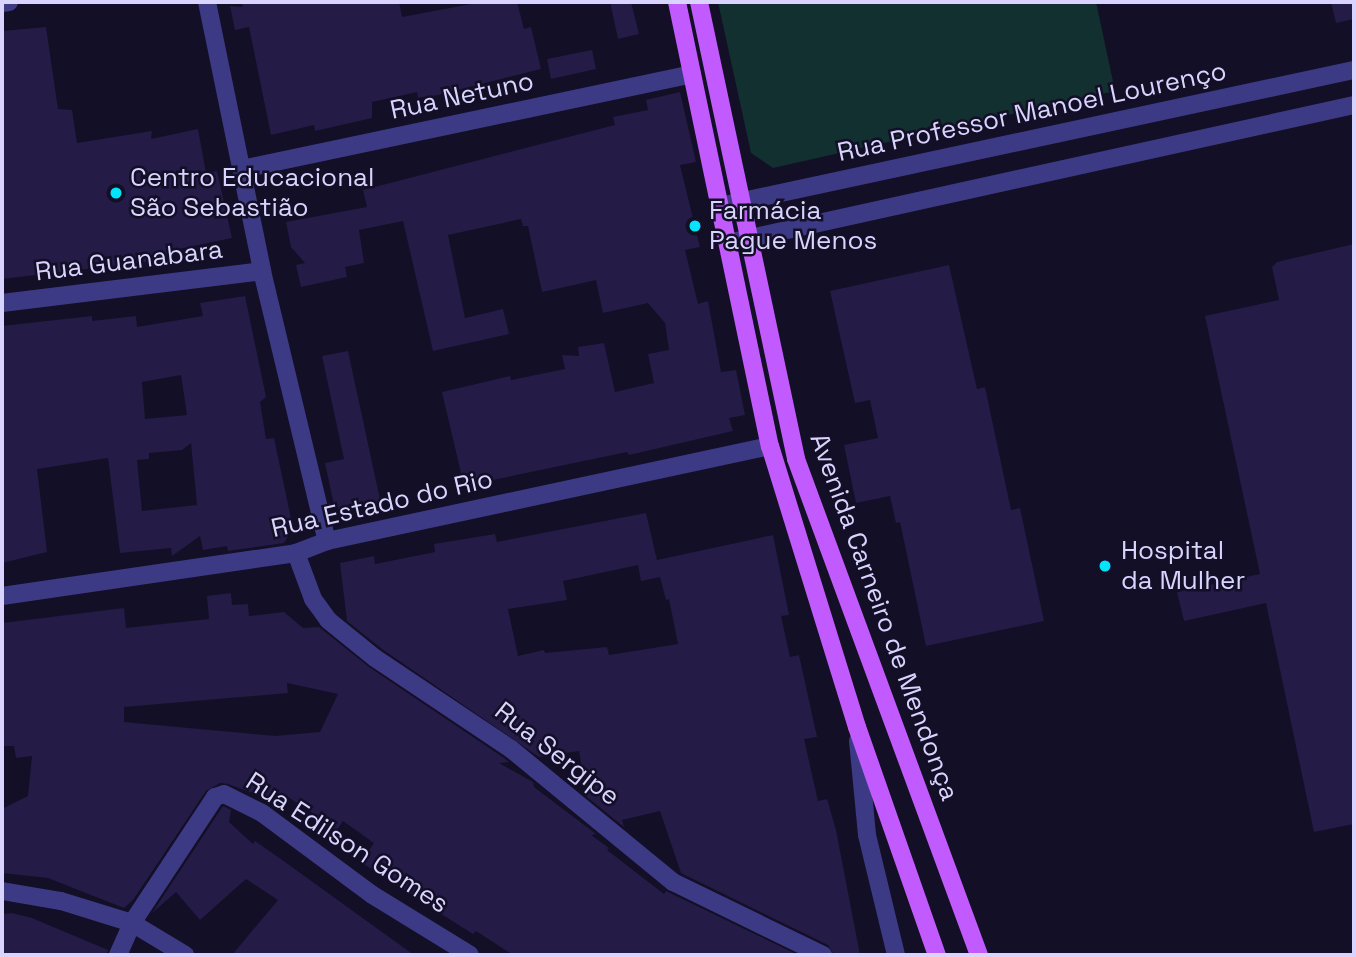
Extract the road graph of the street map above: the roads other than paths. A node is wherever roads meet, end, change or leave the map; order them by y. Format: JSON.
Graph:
{"nodes":[{"id":1,"x":9,"y":2,"type":"edge"},
{"id":2,"x":207,"y":2,"type":"edge"},
{"id":3,"x":677,"y":2,"type":"edge"},
{"id":4,"x":699,"y":2,"type":"edge"},
{"id":5,"x":2,"y":3,"type":"edge"},
{"id":6,"x":1354,"y":70,"type":"edge"},
{"id":7,"x":692,"y":74,"type":"junction"},
{"id":8,"x":1354,"y":105,"type":"edge"},
{"id":9,"x":242,"y":169,"type":"junction"},
{"id":10,"x":741,"y":201,"type":"junction"},
{"id":11,"x":720,"y":206,"type":"junction"},
{"id":12,"x":748,"y":238,"type":"junction"},
{"id":13,"x":728,"y":243,"type":"junction"},
{"id":14,"x":262,"y":271,"type":"junction"},
{"id":15,"x":2,"y":303,"type":"edge"},
{"id":16,"x":771,"y":446,"type":"junction"},
{"id":17,"x":327,"y":541,"type":"junction"},
{"id":18,"x":296,"y":553,"type":"junction"},
{"id":19,"x":2,"y":596,"type":"edge"},
{"id":20,"x":857,"y":727,"type":"junction"},
{"id":21,"x":2,"y":891,"type":"edge"},
{"id":22,"x":132,"y":923,"type":"junction"},
{"id":23,"x":118,"y":955,"type":"edge"},
{"id":24,"x":185,"y":955,"type":"edge"},
{"id":25,"x":470,"y":955,"type":"edge"},
{"id":26,"x":823,"y":955,"type":"edge"},
{"id":27,"x":895,"y":955,"type":"edge"},
{"id":28,"x":937,"y":955,"type":"edge"},
{"id":29,"x":979,"y":955,"type":"edge"}],
"edges":[{"from":1,"to":5,"type":"street"},
{"from":2,"to":9,"type":"street"},
{"from":3,"to":7,"type":"main road","name":"Avenida Carneiro de Mendonça"},
{"from":4,"to":10,"type":"main road","name":"Avenida Carneiro de Mendonça"},
{"from":6,"to":10,"type":"street","name":"Rua Professor Manoel Lourenço"},
{"from":7,"to":9,"type":"street","name":"Rua Netuno"},
{"from":7,"to":11,"type":"main road","name":"Avenida Carneiro de Mendonça"},
{"from":8,"to":12,"type":"street"},
{"from":9,"to":14,"type":"street"},
{"from":10,"to":11,"type":"street","name":"Rua Professor Manoel Lourenço"},
{"from":10,"to":12,"type":"main road","name":"Avenida Carneiro de Mendonça"},
{"from":11,"to":13,"type":"main road","name":"Avenida Carneiro de Mendonça"},
{"from":12,"to":13,"type":"street"},
{"from":12,"to":29,"type":"main road","name":"Avenida Carneiro de Mendonça"},
{"from":13,"to":16,"type":"main road","name":"Avenida Carneiro de Mendonça"},
{"from":14,"to":15,"type":"street","name":"Rua Guanabara"},
{"from":14,"to":17,"type":"street"},
{"from":16,"to":17,"type":"street","name":"Rua Estado do Rio"},
{"from":16,"to":20,"type":"main road","name":"Avenida Carneiro de Mendonça"},
{"from":17,"to":18,"type":"street","name":"Rua Estado do Rio"},
{"from":18,"to":19,"type":"street","name":"Rua Estado do Rio"},
{"from":18,"to":26,"type":"street","name":"Rua Sergipe"},
{"from":20,"to":27,"type":"street"},
{"from":20,"to":28,"type":"main road","name":"Avenida Carneiro de Mendonça"},
{"from":21,"to":22,"type":"street"},
{"from":22,"to":23,"type":"street","name":"Rua Edilson Gomes"},
{"from":22,"to":24,"type":"street"},
{"from":22,"to":25,"type":"street","name":"Rua Edilson Gomes"}]}
